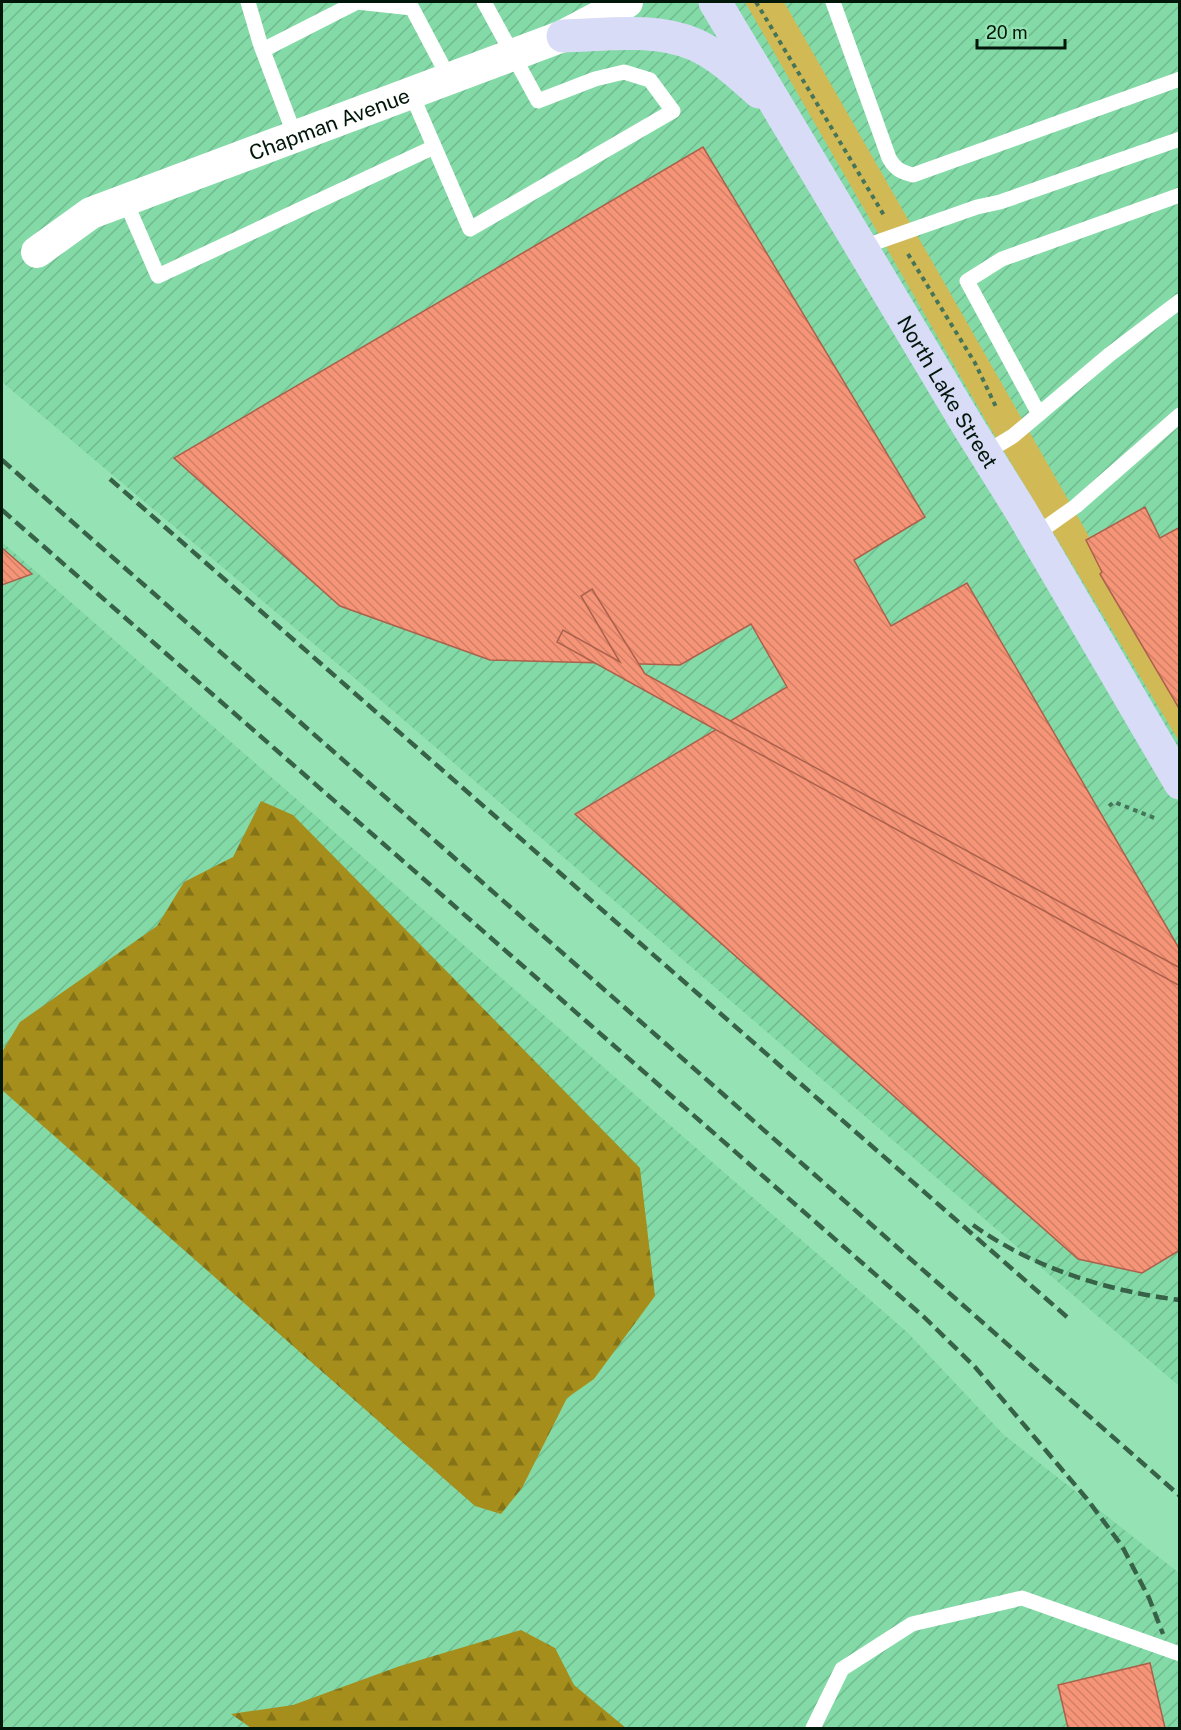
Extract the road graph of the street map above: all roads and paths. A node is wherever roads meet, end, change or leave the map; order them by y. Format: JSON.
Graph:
{"nodes":[{"id":1,"x":248,"y":2,"type":"edge"},
{"id":2,"x":484,"y":2,"type":"edge"},
{"id":3,"x":627,"y":2,"type":"edge"},
{"id":4,"x":715,"y":2,"type":"edge"},
{"id":5,"x":832,"y":2,"type":"edge"},
{"id":6,"x":563,"y":36,"type":"junction"},
{"id":7,"x":263,"y":50,"type":"junction"},
{"id":8,"x":512,"y":55,"type":"junction"},
{"id":9,"x":449,"y":78,"type":"junction"},
{"id":10,"x":1179,"y":79,"type":"edge"},
{"id":11,"x":411,"y":93,"type":"junction"},
{"id":12,"x":783,"y":113,"type":"junction"},
{"id":13,"x":295,"y":136,"type":"junction"},
{"id":14,"x":1179,"y":139,"type":"edge"},
{"id":15,"x":435,"y":147,"type":"junction"},
{"id":16,"x":1179,"y":195,"type":"edge"},
{"id":17,"x":125,"y":200,"type":"junction"},
{"id":18,"x":863,"y":247,"type":"junction"},
{"id":19,"x":37,"y":252,"type":"dead end"},
{"id":20,"x":1179,"y":301,"type":"edge"},
{"id":21,"x":1039,"y":414,"type":"junction"},
{"id":22,"x":1179,"y":415,"type":"edge"},
{"id":23,"x":985,"y":453,"type":"junction"},
{"id":24,"x":1035,"y":535,"type":"junction"},
{"id":25,"x":1179,"y":783,"type":"edge"},
{"id":26,"x":1109,"y":806,"type":"dead end"},
{"id":27,"x":1157,"y":819,"type":"dead end"},
{"id":28,"x":1179,"y":1654,"type":"edge"},
{"id":29,"x":813,"y":1728,"type":"edge"}],
"edges":[{"from":1,"to":7,"type":"lane"},
{"from":2,"to":8,"type":"lane"},
{"from":3,"to":6,"type":"street","name":"Chapman Avenue"},
{"from":4,"to":12,"type":"main road","name":"North Lake Street"},
{"from":5,"to":10,"type":"lane"},
{"from":6,"to":8,"type":"street","name":"Chapman Avenue"},
{"from":6,"to":12,"type":"main road"},
{"from":7,"to":9,"type":"lane"},
{"from":7,"to":13,"type":"lane"},
{"from":8,"to":9,"type":"street","name":"Chapman Avenue"},
{"from":8,"to":15,"type":"lane"},
{"from":9,"to":11,"type":"street","name":"Chapman Avenue"},
{"from":11,"to":13,"type":"street","name":"Chapman Avenue"},
{"from":11,"to":15,"type":"lane"},
{"from":12,"to":18,"type":"main road","name":"North Lake Street"},
{"from":13,"to":17,"type":"street","name":"Chapman Avenue"},
{"from":14,"to":18,"type":"lane"},
{"from":15,"to":17,"type":"lane"},
{"from":16,"to":21,"type":"lane"},
{"from":17,"to":19,"type":"street","name":"Chapman Avenue"},
{"from":18,"to":23,"type":"main road","name":"North Lake Street"},
{"from":20,"to":21,"type":"lane"},
{"from":21,"to":23,"type":"lane"},
{"from":22,"to":24,"type":"lane"},
{"from":23,"to":24,"type":"main road","name":"North Lake Street"},
{"from":24,"to":25,"type":"main road","name":"North Lake Street"},
{"from":26,"to":27,"type":"path"},
{"from":28,"to":29,"type":"lane"}]}
